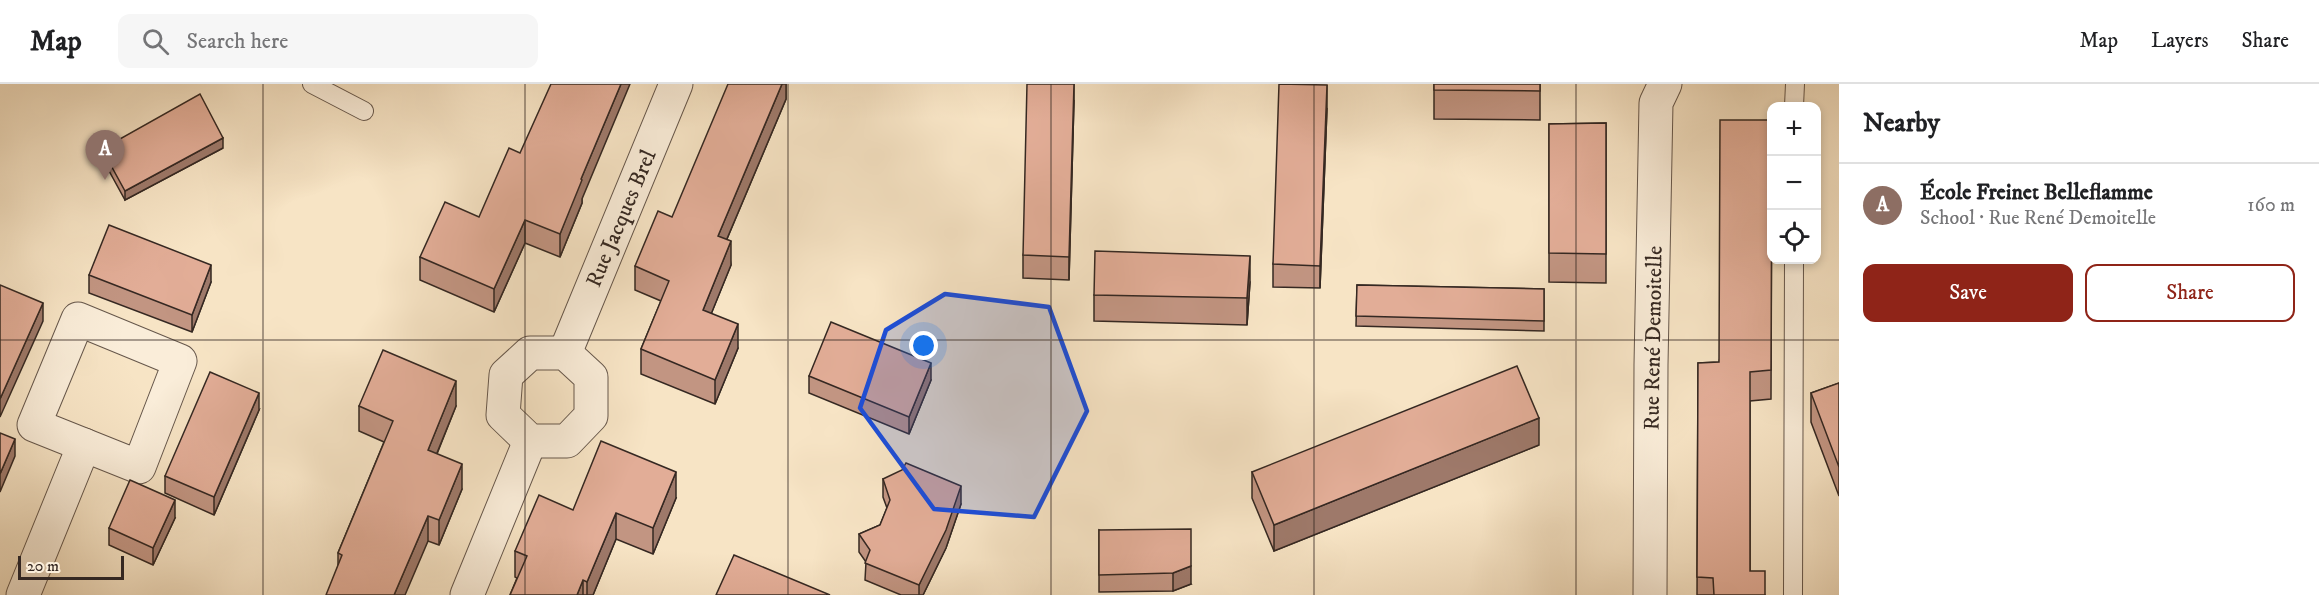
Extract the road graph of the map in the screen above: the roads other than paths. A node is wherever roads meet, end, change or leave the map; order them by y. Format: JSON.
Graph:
{"nodes":[{"id":1,"x":312,"y":84,"type":"edge"},
{"id":2,"x":676,"y":84,"type":"edge"},
{"id":3,"x":1665,"y":84,"type":"edge"},
{"id":4,"x":1795,"y":84,"type":"edge"},
{"id":5,"x":1794,"y":102,"type":"edge"},
{"id":6,"x":364,"y":111,"type":"dead end"},
{"id":7,"x":1794,"y":264,"type":"edge"},
{"id":8,"x":565,"y":353,"type":"junction"},
{"id":9,"x":530,"y":441,"type":"junction"},
{"id":10,"x":84,"y":445,"type":"junction"},
{"id":11,"x":23,"y":595,"type":"edge"},
{"id":12,"x":467,"y":595,"type":"edge"},
{"id":13,"x":1650,"y":595,"type":"edge"},
{"id":14,"x":1792,"y":595,"type":"edge"}],
"edges":[{"from":1,"to":6,"type":"lane"},
{"from":2,"to":8,"type":"street","name":"Rue Jacques Brel"},
{"from":3,"to":13,"type":"street","name":"Rue René Demoitelle"},
{"from":4,"to":5,"type":"lane"},
{"from":7,"to":14,"type":"lane"},
{"from":8,"to":9,"type":"street"},
{"from":8,"to":9,"type":"street"},
{"from":9,"to":12,"type":"street"},
{"from":10,"to":10,"type":"street"},
{"from":10,"to":11,"type":"street"}]}
